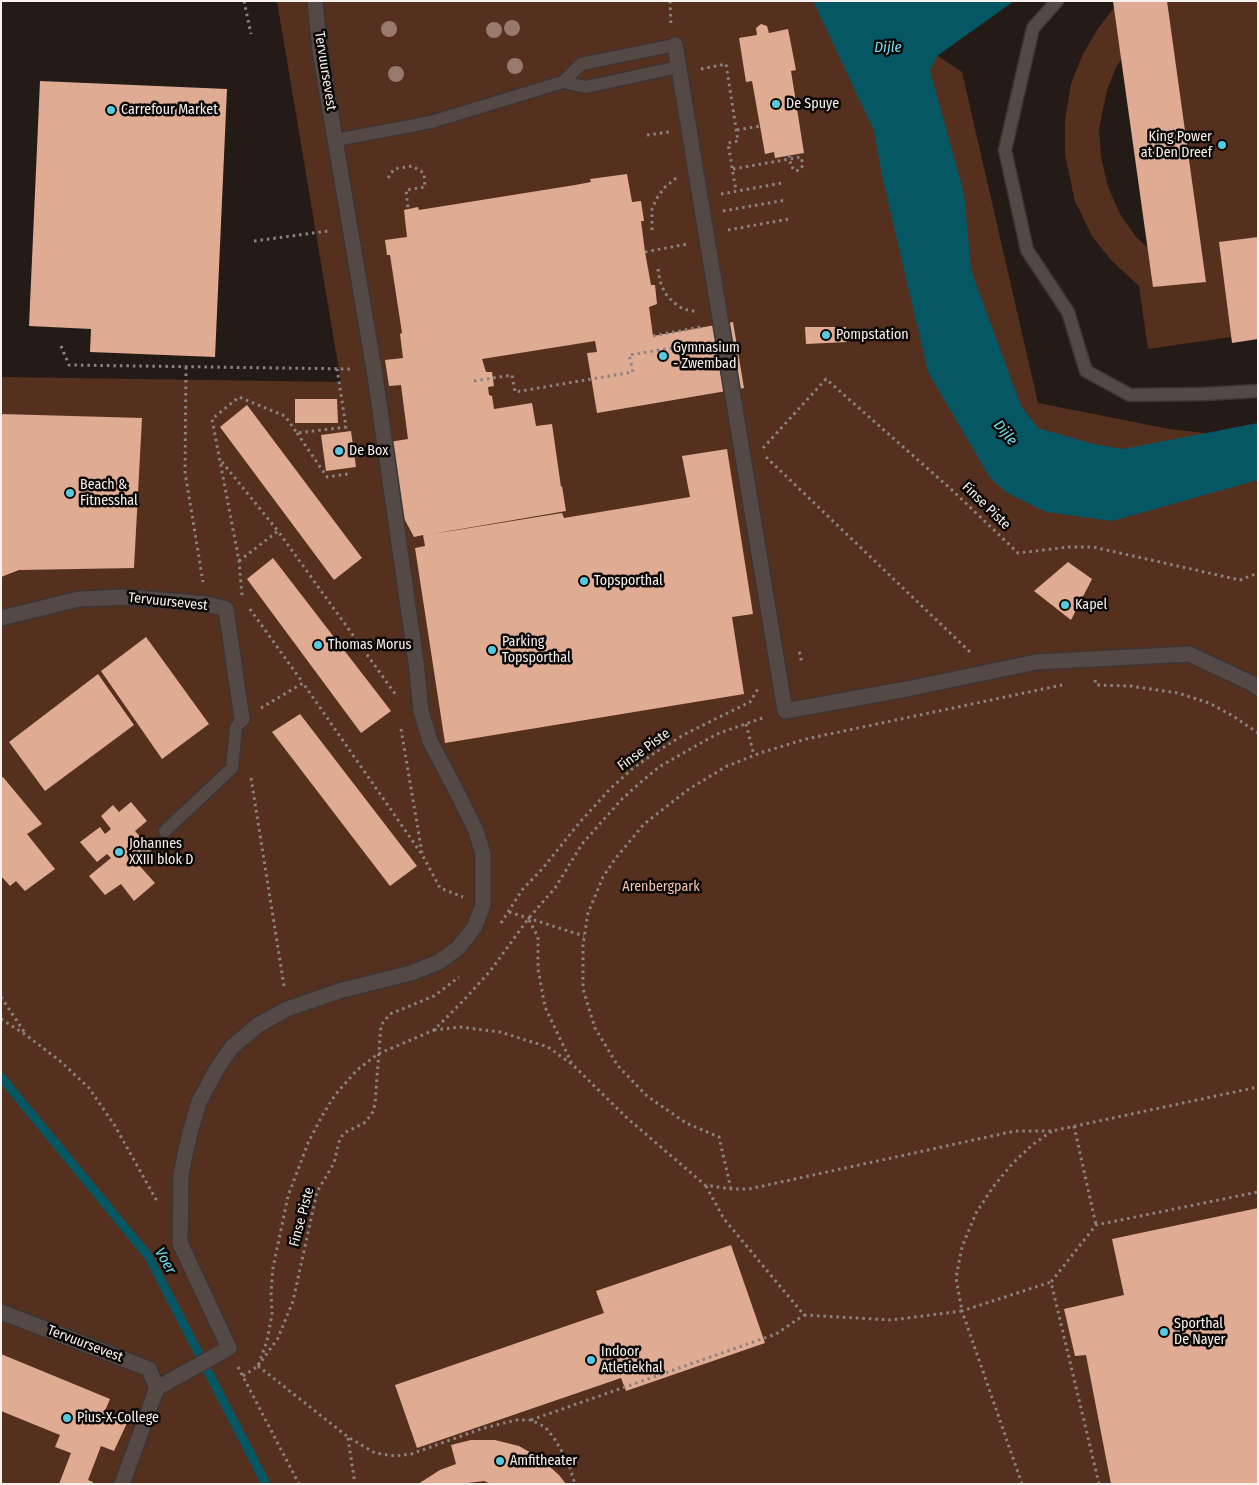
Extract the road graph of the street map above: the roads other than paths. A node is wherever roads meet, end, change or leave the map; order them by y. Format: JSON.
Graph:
{"nodes":[{"id":1,"x":315,"y":1,"type":"edge"},
{"id":2,"x":1058,"y":1,"type":"edge"},
{"id":3,"x":675,"y":45,"type":"joint"},
{"id":4,"x":679,"y":70,"type":"junction"},
{"id":5,"x":563,"y":82,"type":"junction"},
{"id":6,"x":336,"y":140,"type":"junction"},
{"id":7,"x":1258,"y":391,"type":"edge"},
{"id":8,"x":1,"y":618,"type":"edge"},
{"id":9,"x":1258,"y":688,"type":"edge"},
{"id":10,"x":242,"y":719,"type":"joint"},
{"id":11,"x":165,"y":831,"type":"dead end"},
{"id":12,"x":1,"y":1312,"type":"edge"},
{"id":13,"x":157,"y":1388,"type":"junction"},
{"id":14,"x":122,"y":1484,"type":"edge"}],
"edges":[{"from":1,"to":6,"type":"street","name":"Tervuursevest"},
{"from":2,"to":7,"type":"lane"},
{"from":3,"to":4,"type":"street"},
{"from":3,"to":5,"type":"lane"},
{"from":4,"to":5,"type":"lane"},
{"from":4,"to":9,"type":"street"},
{"from":5,"to":6,"type":"lane"},
{"from":6,"to":13,"type":"street","name":"Tervuursevest"},
{"from":8,"to":10,"type":"street","name":"Tervuursevest"},
{"from":10,"to":11,"type":"lane"},
{"from":12,"to":13,"type":"street","name":"Tervuursevest"},
{"from":13,"to":14,"type":"street"}]}
